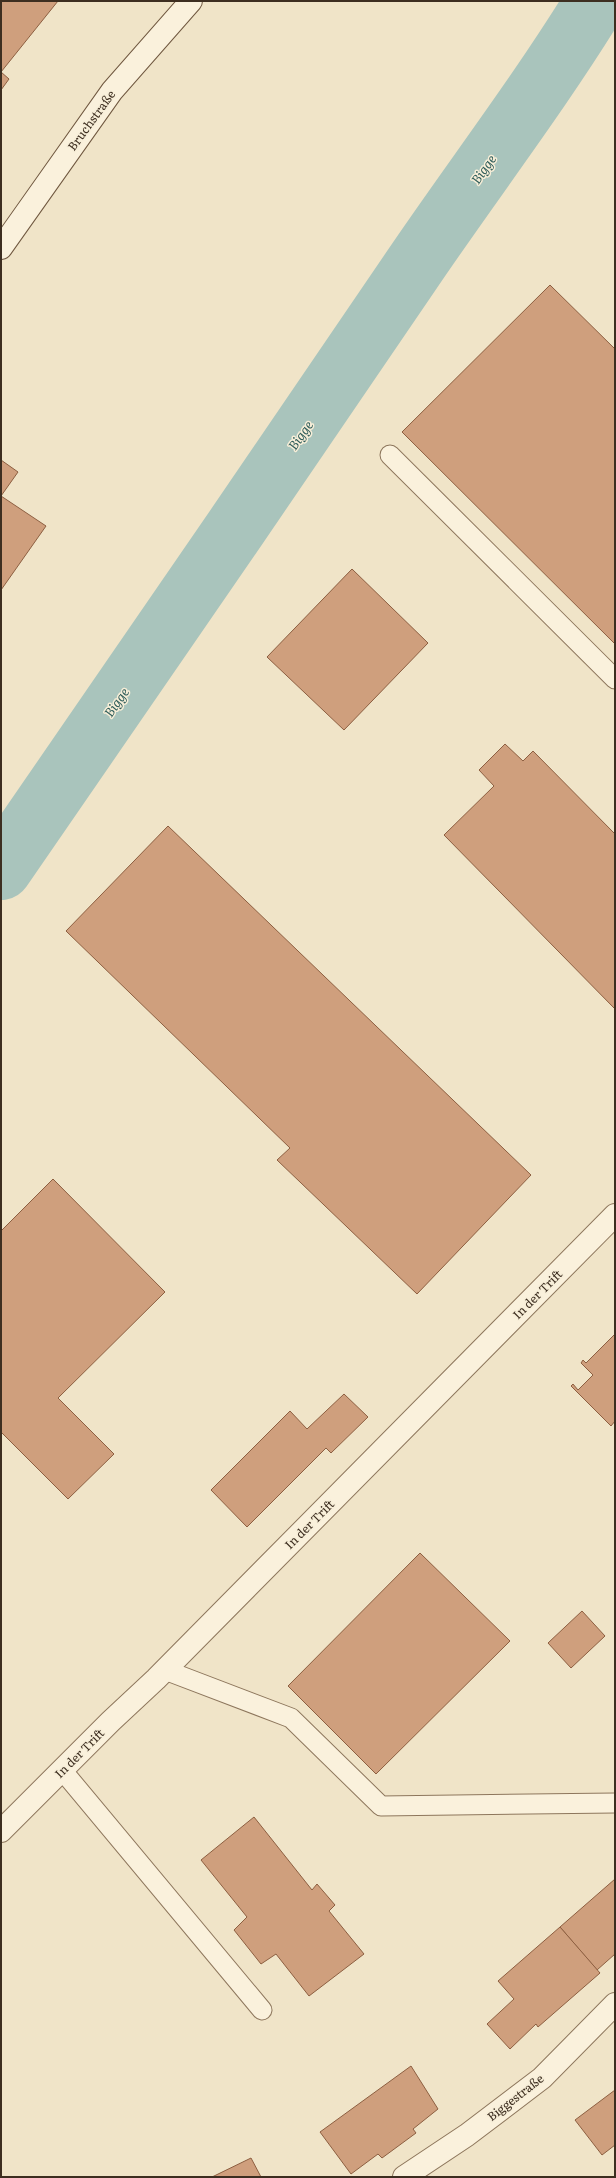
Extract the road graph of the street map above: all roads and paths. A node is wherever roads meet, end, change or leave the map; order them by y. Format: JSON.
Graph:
{"nodes":[{"id":1,"x":191,"y":1,"type":"edge"},
{"id":2,"x":1,"y":248,"type":"edge"},
{"id":3,"x":390,"y":456,"type":"dead end"},
{"id":4,"x":615,"y":679,"type":"edge"},
{"id":5,"x":615,"y":1215,"type":"edge"},
{"id":6,"x":165,"y":1670,"type":"junction"},
{"id":7,"x":62,"y":1770,"type":"junction"},
{"id":8,"x":615,"y":1803,"type":"edge"},
{"id":9,"x":1,"y":1831,"type":"edge"},
{"id":10,"x":615,"y":2004,"type":"edge"},
{"id":11,"x":262,"y":2010,"type":"dead end"},
{"id":12,"x":404,"y":2177,"type":"edge"}],
"edges":[{"from":1,"to":2,"type":"street","name":"Bruchstraße"},
{"from":3,"to":4,"type":"lane"},
{"from":5,"to":6,"type":"street","name":"In der Trift"},
{"from":6,"to":7,"type":"street","name":"In der Trift"},
{"from":6,"to":8,"type":"lane"},
{"from":7,"to":9,"type":"street","name":"In der Trift"},
{"from":7,"to":11,"type":"lane"},
{"from":10,"to":12,"type":"street","name":"Biggestraße"}]}
